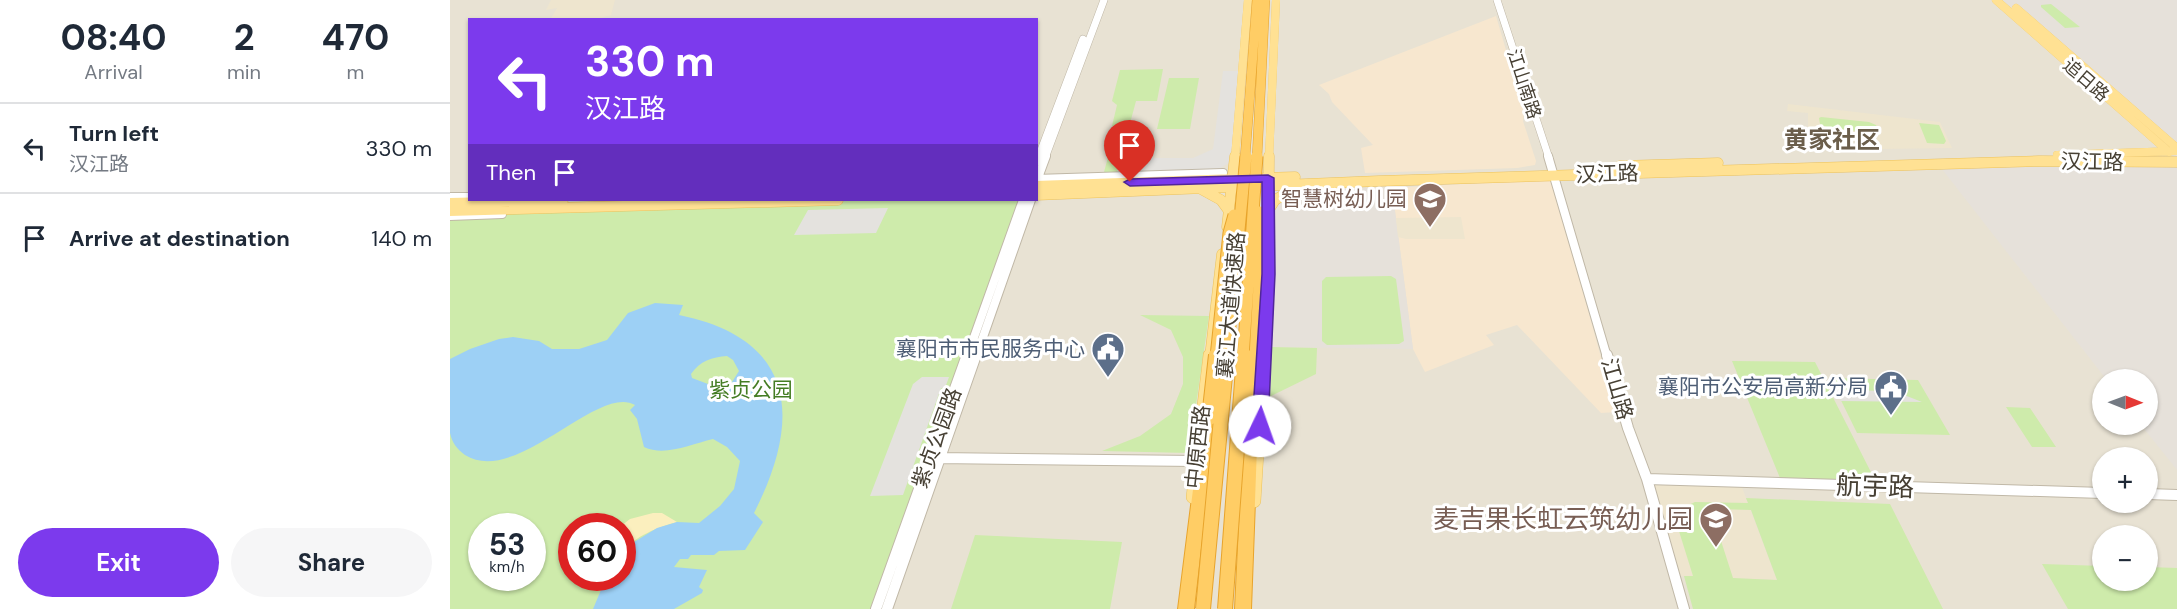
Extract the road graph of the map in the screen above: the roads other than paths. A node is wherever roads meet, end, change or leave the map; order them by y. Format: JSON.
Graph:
{"nodes":[{"id":1,"x":1098,"y":0,"type":"edge"},
{"id":2,"x":1104,"y":0,"type":"edge"},
{"id":3,"x":1248,"y":0,"type":"edge"},
{"id":4,"x":1257,"y":0,"type":"edge"},
{"id":5,"x":1265,"y":0,"type":"edge"},
{"id":6,"x":1276,"y":0,"type":"edge"},
{"id":7,"x":1497,"y":0,"type":"edge"},
{"id":8,"x":1996,"y":0,"type":"edge"},
{"id":9,"x":2007,"y":0,"type":"edge"},
{"id":10,"x":2148,"y":134,"type":"junction"},
{"id":11,"x":2162,"y":135,"type":"junction"},
{"id":12,"x":2177,"y":142,"type":"edge"},
{"id":13,"x":2174,"y":150,"type":"edge"},
{"id":14,"x":1252,"y":152,"type":"junction"},
{"id":15,"x":2135,"y":153,"type":"junction"},
{"id":16,"x":1038,"y":157,"type":"edge"},
{"id":17,"x":2177,"y":161,"type":"edge"},
{"id":18,"x":1235,"y":162,"type":"junction"},
{"id":19,"x":1269,"y":163,"type":"junction"},
{"id":20,"x":2144,"y":163,"type":"junction"},
{"id":21,"x":2177,"y":170,"type":"edge"},
{"id":22,"x":1554,"y":172,"type":"junction"},
{"id":23,"x":1223,"y":173,"type":"junction"},
{"id":24,"x":1038,"y":179,"type":"edge"},
{"id":25,"x":1303,"y":180,"type":"junction"},
{"id":26,"x":1038,"y":182,"type":"edge"},
{"id":27,"x":1038,"y":182,"type":"edge"},
{"id":28,"x":1268,"y":182,"type":"junction"},
{"id":29,"x":1234,"y":183,"type":"junction"},
{"id":30,"x":1199,"y":184,"type":"junction"},
{"id":31,"x":1038,"y":195,"type":"edge"},
{"id":32,"x":468,"y":197,"type":"edge"},
{"id":33,"x":450,"y":198,"type":"edge"},
{"id":34,"x":541,"y":201,"type":"edge"},
{"id":35,"x":789,"y":201,"type":"joint"},
{"id":36,"x":1023,"y":201,"type":"edge"},
{"id":37,"x":1031,"y":201,"type":"edge"},
{"id":38,"x":450,"y":203,"type":"edge"},
{"id":39,"x":450,"y":211,"type":"edge"},
{"id":40,"x":1229,"y":211,"type":"junction"},
{"id":41,"x":1268,"y":211,"type":"junction"},
{"id":42,"x":450,"y":216,"type":"edge"},
{"id":43,"x":935,"y":458,"type":"junction"},
{"id":44,"x":1196,"y":461,"type":"junction"},
{"id":45,"x":1647,"y":479,"type":"junction"},
{"id":46,"x":2092,"y":493,"type":"edge"},
{"id":47,"x":2158,"y":494,"type":"edge"},
{"id":48,"x":2177,"y":495,"type":"edge"},
{"id":49,"x":876,"y":609,"type":"edge"},
{"id":50,"x":887,"y":609,"type":"edge"},
{"id":51,"x":1186,"y":609,"type":"edge"},
{"id":52,"x":1203,"y":609,"type":"edge"},
{"id":53,"x":1224,"y":609,"type":"edge"},
{"id":54,"x":1243,"y":609,"type":"edge"},
{"id":55,"x":1684,"y":609,"type":"edge"}],
"edges":[{"from":1,"to":16,"type":"street"},
{"from":2,"to":24,"type":"street"},
{"from":3,"to":18,"type":"main road","name":"中原西路"},
{"from":4,"to":14,"type":"highway","name":"襄江大道快速路","bridge":true},
{"from":5,"to":14,"type":"highway","name":"襄江大道快速路","bridge":true},
{"from":6,"to":19,"type":"main road"},
{"from":7,"to":22,"type":"street","name":"江山南路"},
{"from":8,"to":10,"type":"main road","name":"追日路"},
{"from":9,"to":11,"type":"main road","name":"追日路"},
{"from":10,"to":13,"type":"main road","name":"追日路"},
{"from":10,"to":15,"type":"main road"},
{"from":11,"to":12,"type":"main road"},
{"from":11,"to":13,"type":"main road","name":"追日路"},
{"from":13,"to":15,"type":"main road","name":"汉江路"},
{"from":13,"to":17,"type":"main road","name":"追日路"},
{"from":14,"to":51,"type":"highway","bridge":true},
{"from":14,"to":52,"type":"highway","name":"襄江大道快速路","bridge":true},
{"from":14,"to":53,"type":"highway","name":"襄江大道快速路","bridge":true},
{"from":14,"to":54,"type":"highway","bridge":true},
{"from":15,"to":22,"type":"main road","name":"汉江路"},
{"from":17,"to":20,"type":"main road","name":"汉江路"},
{"from":18,"to":23,"type":"main road"},
{"from":18,"to":29,"type":"main road","name":"中原西路"},
{"from":19,"to":25,"type":"main road"},
{"from":19,"to":28,"type":"main road"},
{"from":20,"to":21,"type":"main road"},
{"from":20,"to":22,"type":"main road","name":"汉江路"},
{"from":22,"to":25,"type":"main road","name":"汉江路"},
{"from":22,"to":45,"type":"street","name":"江山路"},
{"from":23,"to":26,"type":"street"},
{"from":23,"to":30,"type":"main road"},
{"from":25,"to":28,"type":"main road","name":"汉江路"},
{"from":25,"to":41,"type":"main road"},
{"from":27,"to":30,"type":"main road","name":"汉江路"},
{"from":28,"to":29,"type":"main road","name":"汉江路"},
{"from":28,"to":41,"type":"main road"},
{"from":29,"to":30,"type":"main road","name":"汉江路"},
{"from":29,"to":40,"type":"main road","name":"中原西路"},
{"from":30,"to":31,"type":"main road","name":"汉江路"},
{"from":30,"to":40,"type":"main road"},
{"from":32,"to":33,"type":"street"},
{"from":34,"to":38,"type":"main road"},
{"from":35,"to":39,"type":"main road"},
{"from":35,"to":42,"type":"street"},
{"from":36,"to":43,"type":"street","name":"紫贞公园路"},
{"from":37,"to":43,"type":"street","name":"紫贞公园路"},
{"from":40,"to":44,"type":"main road","name":"中原西路"},
{"from":41,"to":54,"type":"main road"},
{"from":43,"to":44,"type":"street"},
{"from":43,"to":49,"type":"street","name":"紫贞公园路"},
{"from":43,"to":50,"type":"street","name":"紫贞公园路"},
{"from":44,"to":51,"type":"main road","name":"中原西路"},
{"from":45,"to":46,"type":"street","name":"航宇路"},
{"from":45,"to":55,"type":"street","name":"江山路"},
{"from":47,"to":48,"type":"street"}]}
